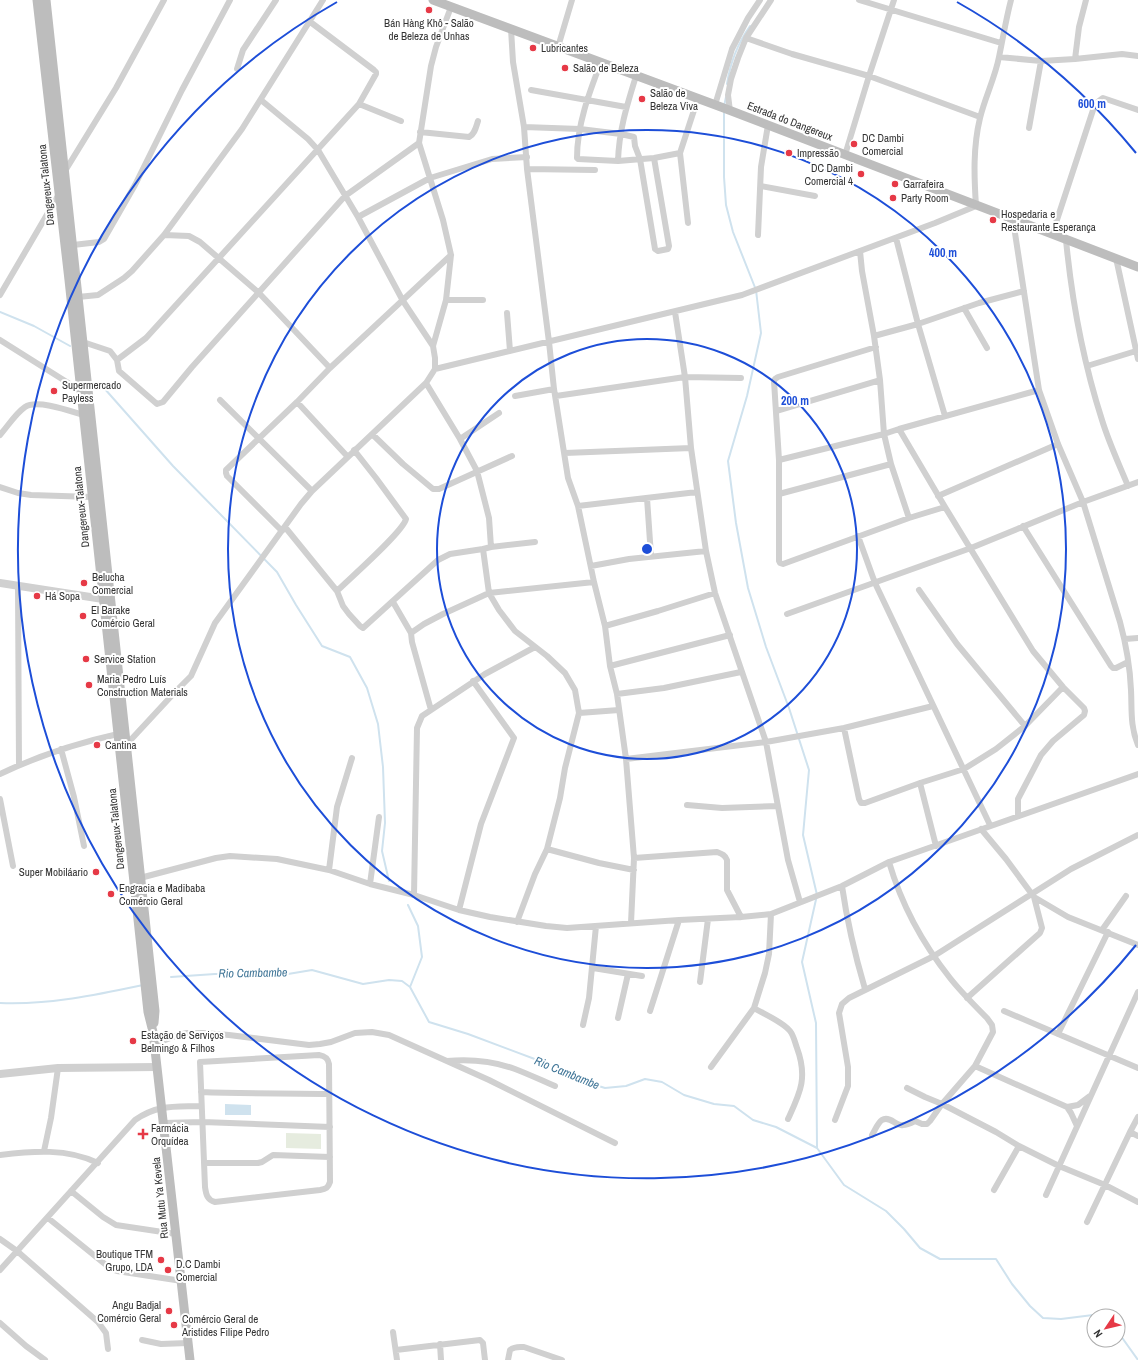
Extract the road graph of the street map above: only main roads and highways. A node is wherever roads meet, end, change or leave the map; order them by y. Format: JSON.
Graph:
{"nodes":[{"id":1,"x":37,"y":0,"type":"edge"},
{"id":2,"x":46,"y":0,"type":"edge"},
{"id":3,"x":433,"y":0,"type":"edge"},
{"id":4,"x":1138,"y":267,"type":"edge"},
{"id":5,"x":145,"y":956,"type":"junction"},
{"id":6,"x":153,"y":1032,"type":"joint"},
{"id":7,"x":190,"y":1360,"type":"edge"}],
"edges":[{"from":1,"to":5,"type":"main road","name":"Dangereux-Talatona"},
{"from":2,"to":5,"type":"main road","name":"Dangereux-Talatona"},
{"from":3,"to":4,"type":"main road","name":"Estrada do Dangereux"},
{"from":5,"to":6,"type":"main road","name":"Dangereux-Talatona"},
{"from":6,"to":7,"type":"main road","name":"Rua Mutu Ya Kevela"}]}
